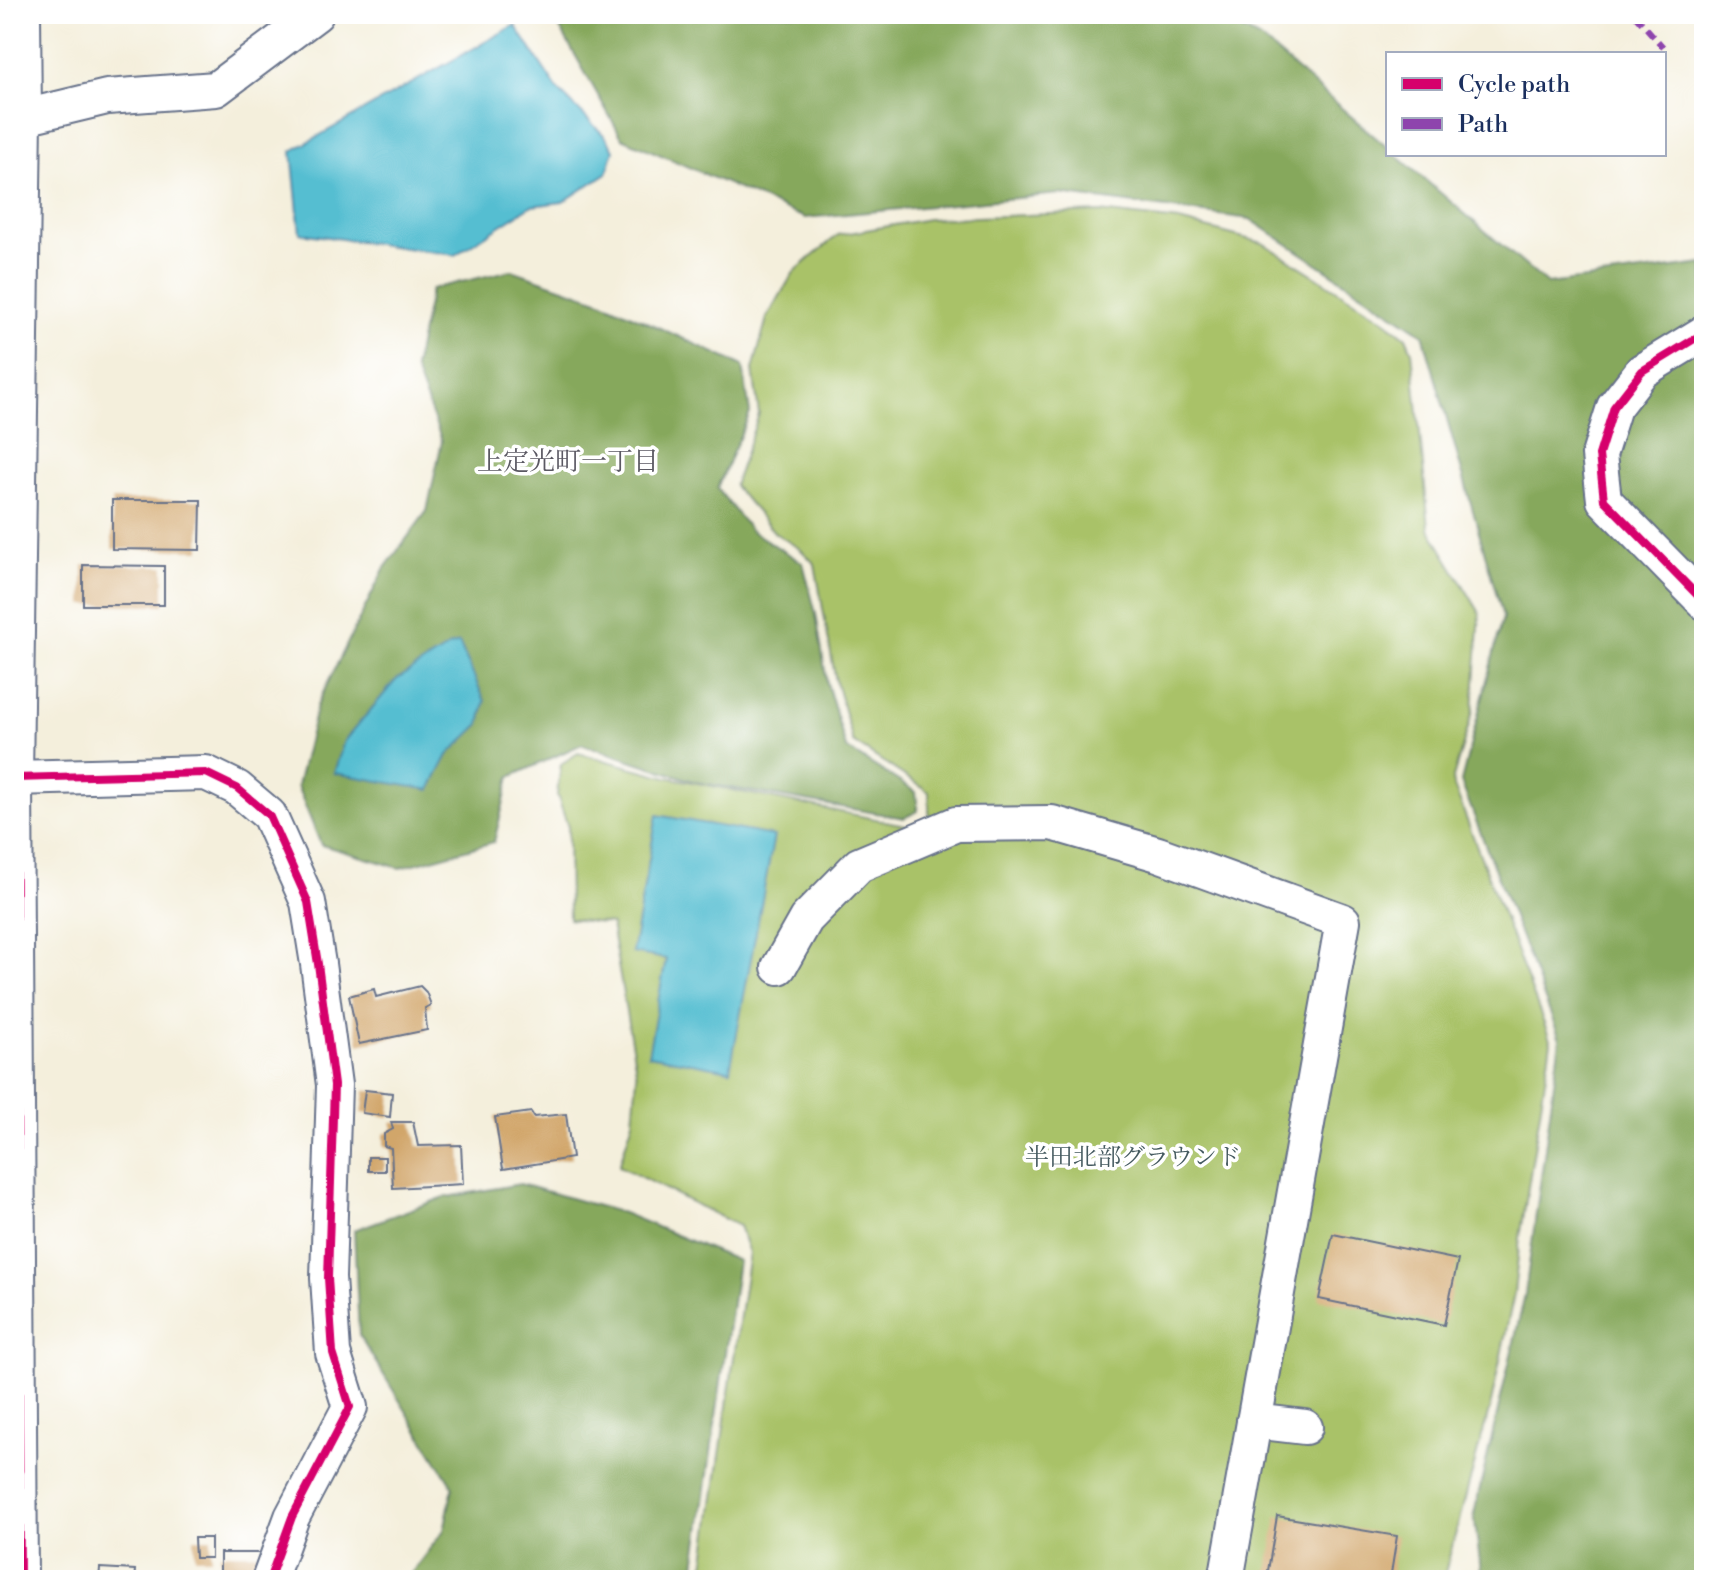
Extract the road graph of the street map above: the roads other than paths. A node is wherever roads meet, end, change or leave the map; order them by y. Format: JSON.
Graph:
{"nodes":[{"id":1,"x":23,"y":14,"type":"edge"},
{"id":2,"x":316,"y":14,"type":"edge"},
{"id":3,"x":24,"y":117,"type":"junction"},
{"id":4,"x":1704,"y":333,"type":"edge"},
{"id":5,"x":1704,"y":602,"type":"edge"},
{"id":6,"x":14,"y":778,"type":"edge"},
{"id":7,"x":779,"y":967,"type":"dead end"},
{"id":8,"x":1254,"y":1421,"type":"junction"},
{"id":9,"x":1305,"y":1427,"type":"dead end"},
{"id":10,"x":20,"y":1580,"type":"edge"},
{"id":11,"x":269,"y":1580,"type":"edge"},
{"id":12,"x":1226,"y":1580,"type":"edge"}],
"edges":[{"from":1,"to":3,"type":"street"},
{"from":2,"to":3,"type":"street"},
{"from":3,"to":6,"type":"street"},
{"from":4,"to":5,"type":"street"},
{"from":6,"to":10,"type":"street"},
{"from":6,"to":11,"type":"street"},
{"from":7,"to":8,"type":"street"},
{"from":8,"to":9,"type":"street"},
{"from":8,"to":12,"type":"street"}]}
